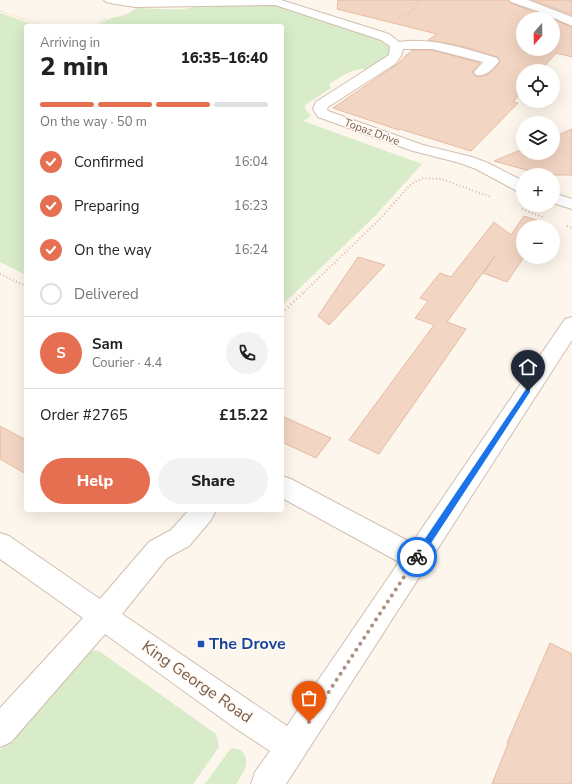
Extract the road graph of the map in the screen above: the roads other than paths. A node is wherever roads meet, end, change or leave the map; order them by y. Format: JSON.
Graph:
{"nodes":[{"id":1,"x":110,"y":0,"type":"edge"},
{"id":2,"x":515,"y":0,"type":"edge"},
{"id":3,"x":276,"y":1,"type":"edge"},
{"id":4,"x":572,"y":22,"type":"edge"},
{"id":5,"x":396,"y":46,"type":"junction"},
{"id":6,"x":502,"y":52,"type":"dead end"},
{"id":7,"x":492,"y":61,"type":"junction"},
{"id":8,"x":482,"y":72,"type":"dead end"},
{"id":9,"x":516,"y":184,"type":"edge"},
{"id":10,"x":560,"y":200,"type":"edge"},
{"id":11,"x":572,"y":204,"type":"edge"},
{"id":12,"x":572,"y":326,"type":"edge"},
{"id":13,"x":284,"y":487,"type":"edge"},
{"id":14,"x":201,"y":512,"type":"edge"},
{"id":15,"x":0,"y":544,"type":"edge"},
{"id":16,"x":417,"y":558,"type":"junction"},
{"id":17,"x":103,"y":616,"type":"junction"},
{"id":18,"x":0,"y":731,"type":"edge"},
{"id":19,"x":292,"y":747,"type":"junction"},
{"id":20,"x":267,"y":784,"type":"edge"}],
"edges":[{"from":1,"to":3,"type":"street"},
{"from":2,"to":4,"type":"street"},
{"from":3,"to":5,"type":"street"},
{"from":5,"to":7,"type":"street"},
{"from":5,"to":9,"type":"street","name":"Topaz Drive"},
{"from":6,"to":7,"type":"street"},
{"from":7,"to":8,"type":"street"},
{"from":10,"to":11,"type":"street"},
{"from":12,"to":16,"type":"street"},
{"from":13,"to":16,"type":"street"},
{"from":14,"to":17,"type":"street"},
{"from":15,"to":17,"type":"street","name":"King George Road"},
{"from":16,"to":19,"type":"street"},
{"from":17,"to":18,"type":"street"},
{"from":17,"to":19,"type":"street","name":"King George Road"},
{"from":19,"to":20,"type":"street"}]}
